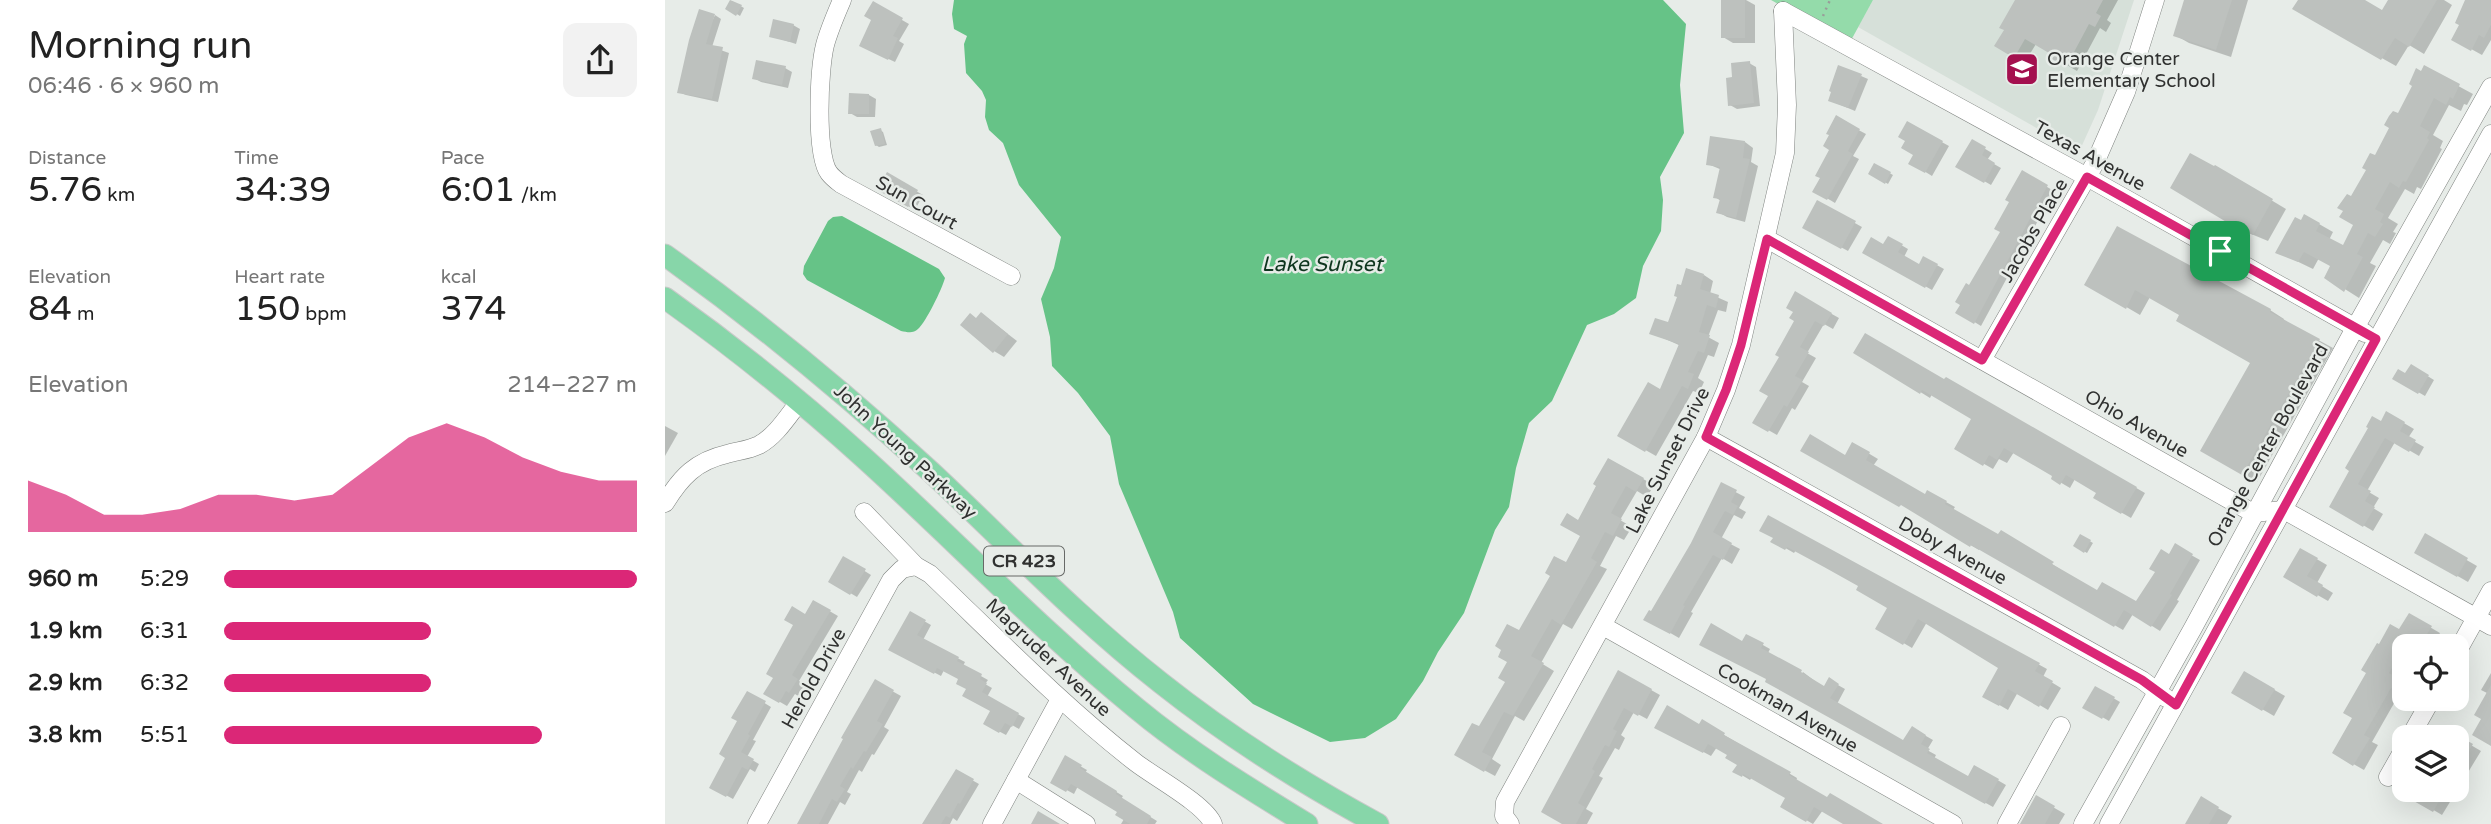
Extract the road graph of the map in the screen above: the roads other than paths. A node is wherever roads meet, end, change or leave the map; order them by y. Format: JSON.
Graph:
{"nodes":[{"id":1,"x":842,"y":0,"type":"edge"},
{"id":2,"x":2155,"y":0,"type":"edge"},
{"id":3,"x":1783,"y":10,"type":"joint"},
{"id":4,"x":2491,"y":87,"type":"edge"},
{"id":5,"x":2491,"y":134,"type":"edge"},
{"id":6,"x":2087,"y":177,"type":"junction"},
{"id":7,"x":1767,"y":239,"type":"junction"},
{"id":8,"x":665,"y":255,"type":"edge"},
{"id":9,"x":1011,"y":276,"type":"dead end"},
{"id":10,"x":665,"y":298,"type":"edge"},
{"id":11,"x":2355,"y":328,"type":"junction"},
{"id":12,"x":2376,"y":339,"type":"junction"},
{"id":13,"x":1982,"y":360,"type":"junction"},
{"id":14,"x":800,"y":401,"type":"junction"},
{"id":15,"x":1706,"y":437,"type":"junction"},
{"id":16,"x":665,"y":503,"type":"edge"},
{"id":17,"x":2284,"y":510,"type":"junction"},
{"id":18,"x":863,"y":512,"type":"dead end"},
{"id":19,"x":2253,"y":513,"type":"junction"},
{"id":20,"x":916,"y":566,"type":"junction"},
{"id":21,"x":2491,"y":591,"type":"edge"},
{"id":22,"x":2484,"y":622,"type":"edge"},
{"id":23,"x":1603,"y":626,"type":"junction"},
{"id":24,"x":2469,"y":639,"type":"edge"},
{"id":25,"x":2157,"y":692,"type":"junction"},
{"id":26,"x":1060,"y":699,"type":"junction"},
{"id":27,"x":2176,"y":705,"type":"junction"},
{"id":28,"x":2060,"y":726,"type":"dead end"},
{"id":29,"x":2392,"y":770,"type":"edge"},
{"id":30,"x":2388,"y":777,"type":"dead end"},
{"id":31,"x":1016,"y":780,"type":"junction"},
{"id":32,"x":1507,"y":820,"type":"edge"},
{"id":33,"x":757,"y":824,"type":"edge"},
{"id":34,"x":992,"y":824,"type":"edge"},
{"id":35,"x":1086,"y":824,"type":"edge"},
{"id":36,"x":1213,"y":824,"type":"edge"},
{"id":37,"x":1307,"y":824,"type":"edge"},
{"id":38,"x":1378,"y":824,"type":"edge"},
{"id":39,"x":1952,"y":824,"type":"edge"},
{"id":40,"x":2007,"y":824,"type":"edge"},
{"id":41,"x":2083,"y":824,"type":"edge"},
{"id":42,"x":2109,"y":824,"type":"edge"}],
"edges":[{"from":1,"to":9,"type":"street","name":"Sun Court"},
{"from":2,"to":6,"type":"street","name":"Jacobs Place"},
{"from":3,"to":6,"type":"street","name":"Texas Avenue"},
{"from":3,"to":7,"type":"street","name":"Lake Sunset Drive"},
{"from":4,"to":11,"type":"street","name":"Orange Center Boulevard"},
{"from":5,"to":12,"type":"street"},
{"from":6,"to":11,"type":"street","name":"Texas Avenue"},
{"from":6,"to":13,"type":"street","name":"Jacobs Place"},
{"from":7,"to":13,"type":"street","name":"Ohio Avenue"},
{"from":7,"to":15,"type":"street","name":"Lake Sunset Drive"},
{"from":8,"to":38,"type":"main road","name":"John Young Parkway","number":"CR 423"},
{"from":10,"to":14,"type":"main road","name":"John Young Parkway","number":"CR 423"},
{"from":11,"to":12,"type":"street","name":"Texas Avenue"},
{"from":11,"to":19,"type":"street","name":"Orange Center Boulevard"},
{"from":12,"to":17,"type":"street"},
{"from":13,"to":19,"type":"street","name":"Ohio Avenue"},
{"from":14,"to":16,"type":"street"},
{"from":14,"to":37,"type":"main road","name":"John Young Parkway","number":"CR 423"},
{"from":15,"to":23,"type":"street","name":"Lake Sunset Drive"},
{"from":15,"to":25,"type":"street","name":"Doby Avenue"},
{"from":17,"to":19,"type":"street"},
{"from":17,"to":22,"type":"street"},
{"from":17,"to":27,"type":"street"},
{"from":18,"to":20,"type":"street","name":"Magruder Avenue"},
{"from":19,"to":25,"type":"street","name":"Orange Center Boulevard"},
{"from":20,"to":26,"type":"street","name":"Magruder Avenue"},
{"from":20,"to":33,"type":"street","name":"Herold Drive"},
{"from":21,"to":22,"type":"street"},
{"from":22,"to":24,"type":"street"},
{"from":23,"to":32,"type":"street","name":"Lake Sunset Drive"},
{"from":23,"to":39,"type":"street","name":"Cookman Avenue"},
{"from":25,"to":27,"type":"street","name":"Doby Avenue"},
{"from":25,"to":41,"type":"street","name":"Orange Center Boulevard"},
{"from":26,"to":31,"type":"street"},
{"from":26,"to":36,"type":"street","name":"Magruder Avenue"},
{"from":27,"to":42,"type":"street"},
{"from":28,"to":40,"type":"street"},
{"from":29,"to":30,"type":"street"},
{"from":31,"to":34,"type":"street"},
{"from":31,"to":35,"type":"street"}]}
